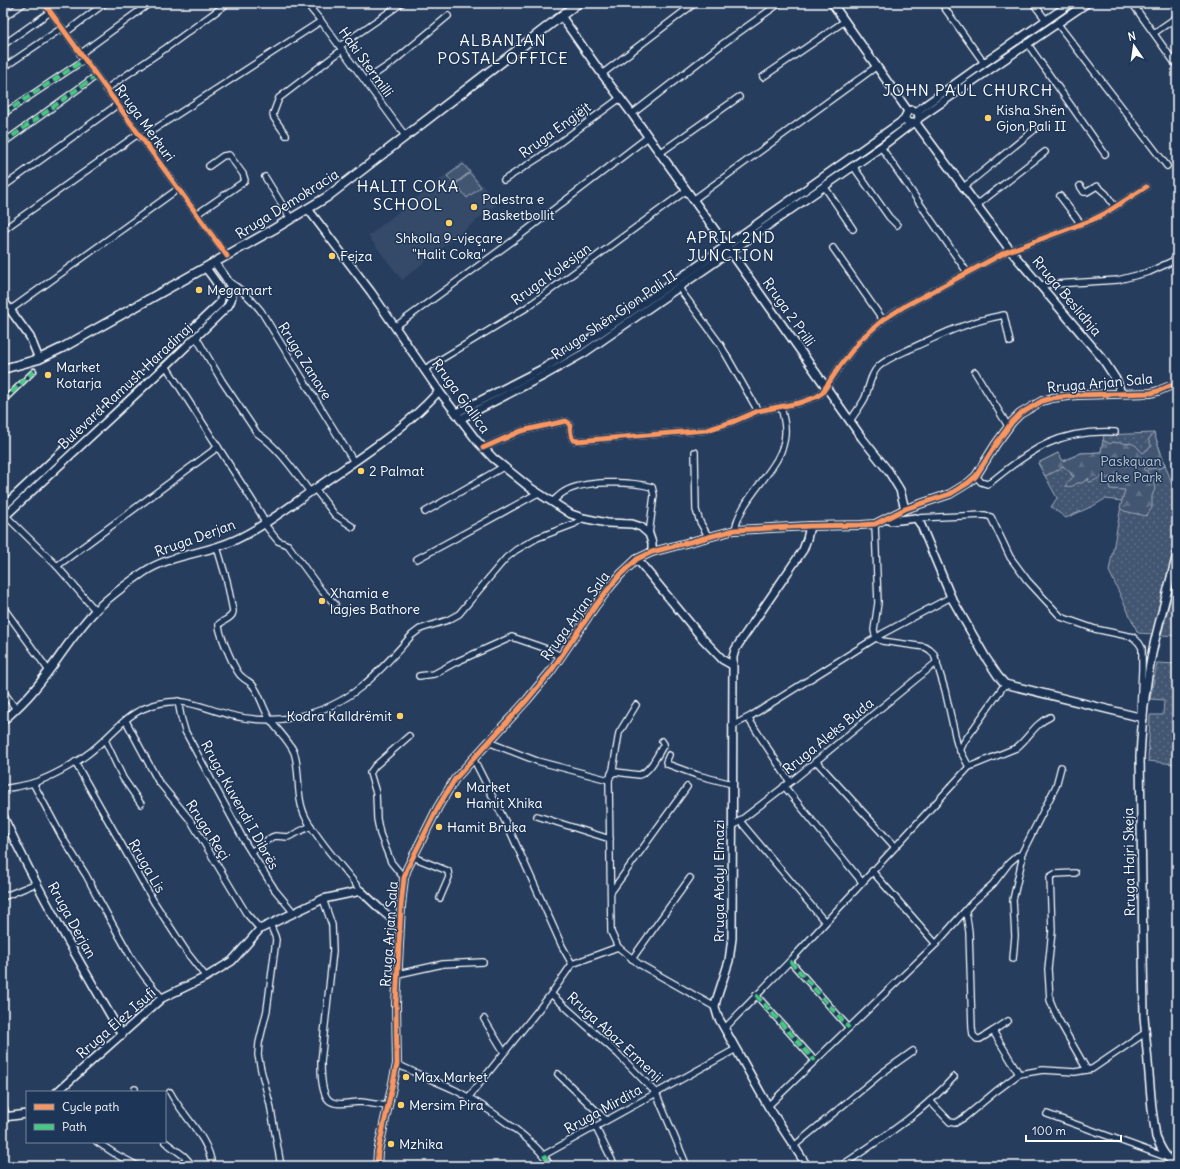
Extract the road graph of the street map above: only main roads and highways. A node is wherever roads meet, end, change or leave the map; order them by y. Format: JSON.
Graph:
{"nodes":[{"id":1,"x":578,"y":3,"type":"edge"},
{"id":2,"x":568,"y":6,"type":"edge"},
{"id":3,"x":3,"y":369,"type":"edge"}],
"edges":[{"from":1,"to":2,"type":"main road","name":"Rruga Demokracia"},
{"from":2,"to":3,"type":"main road","name":"Rruga Demokracia"}]}
